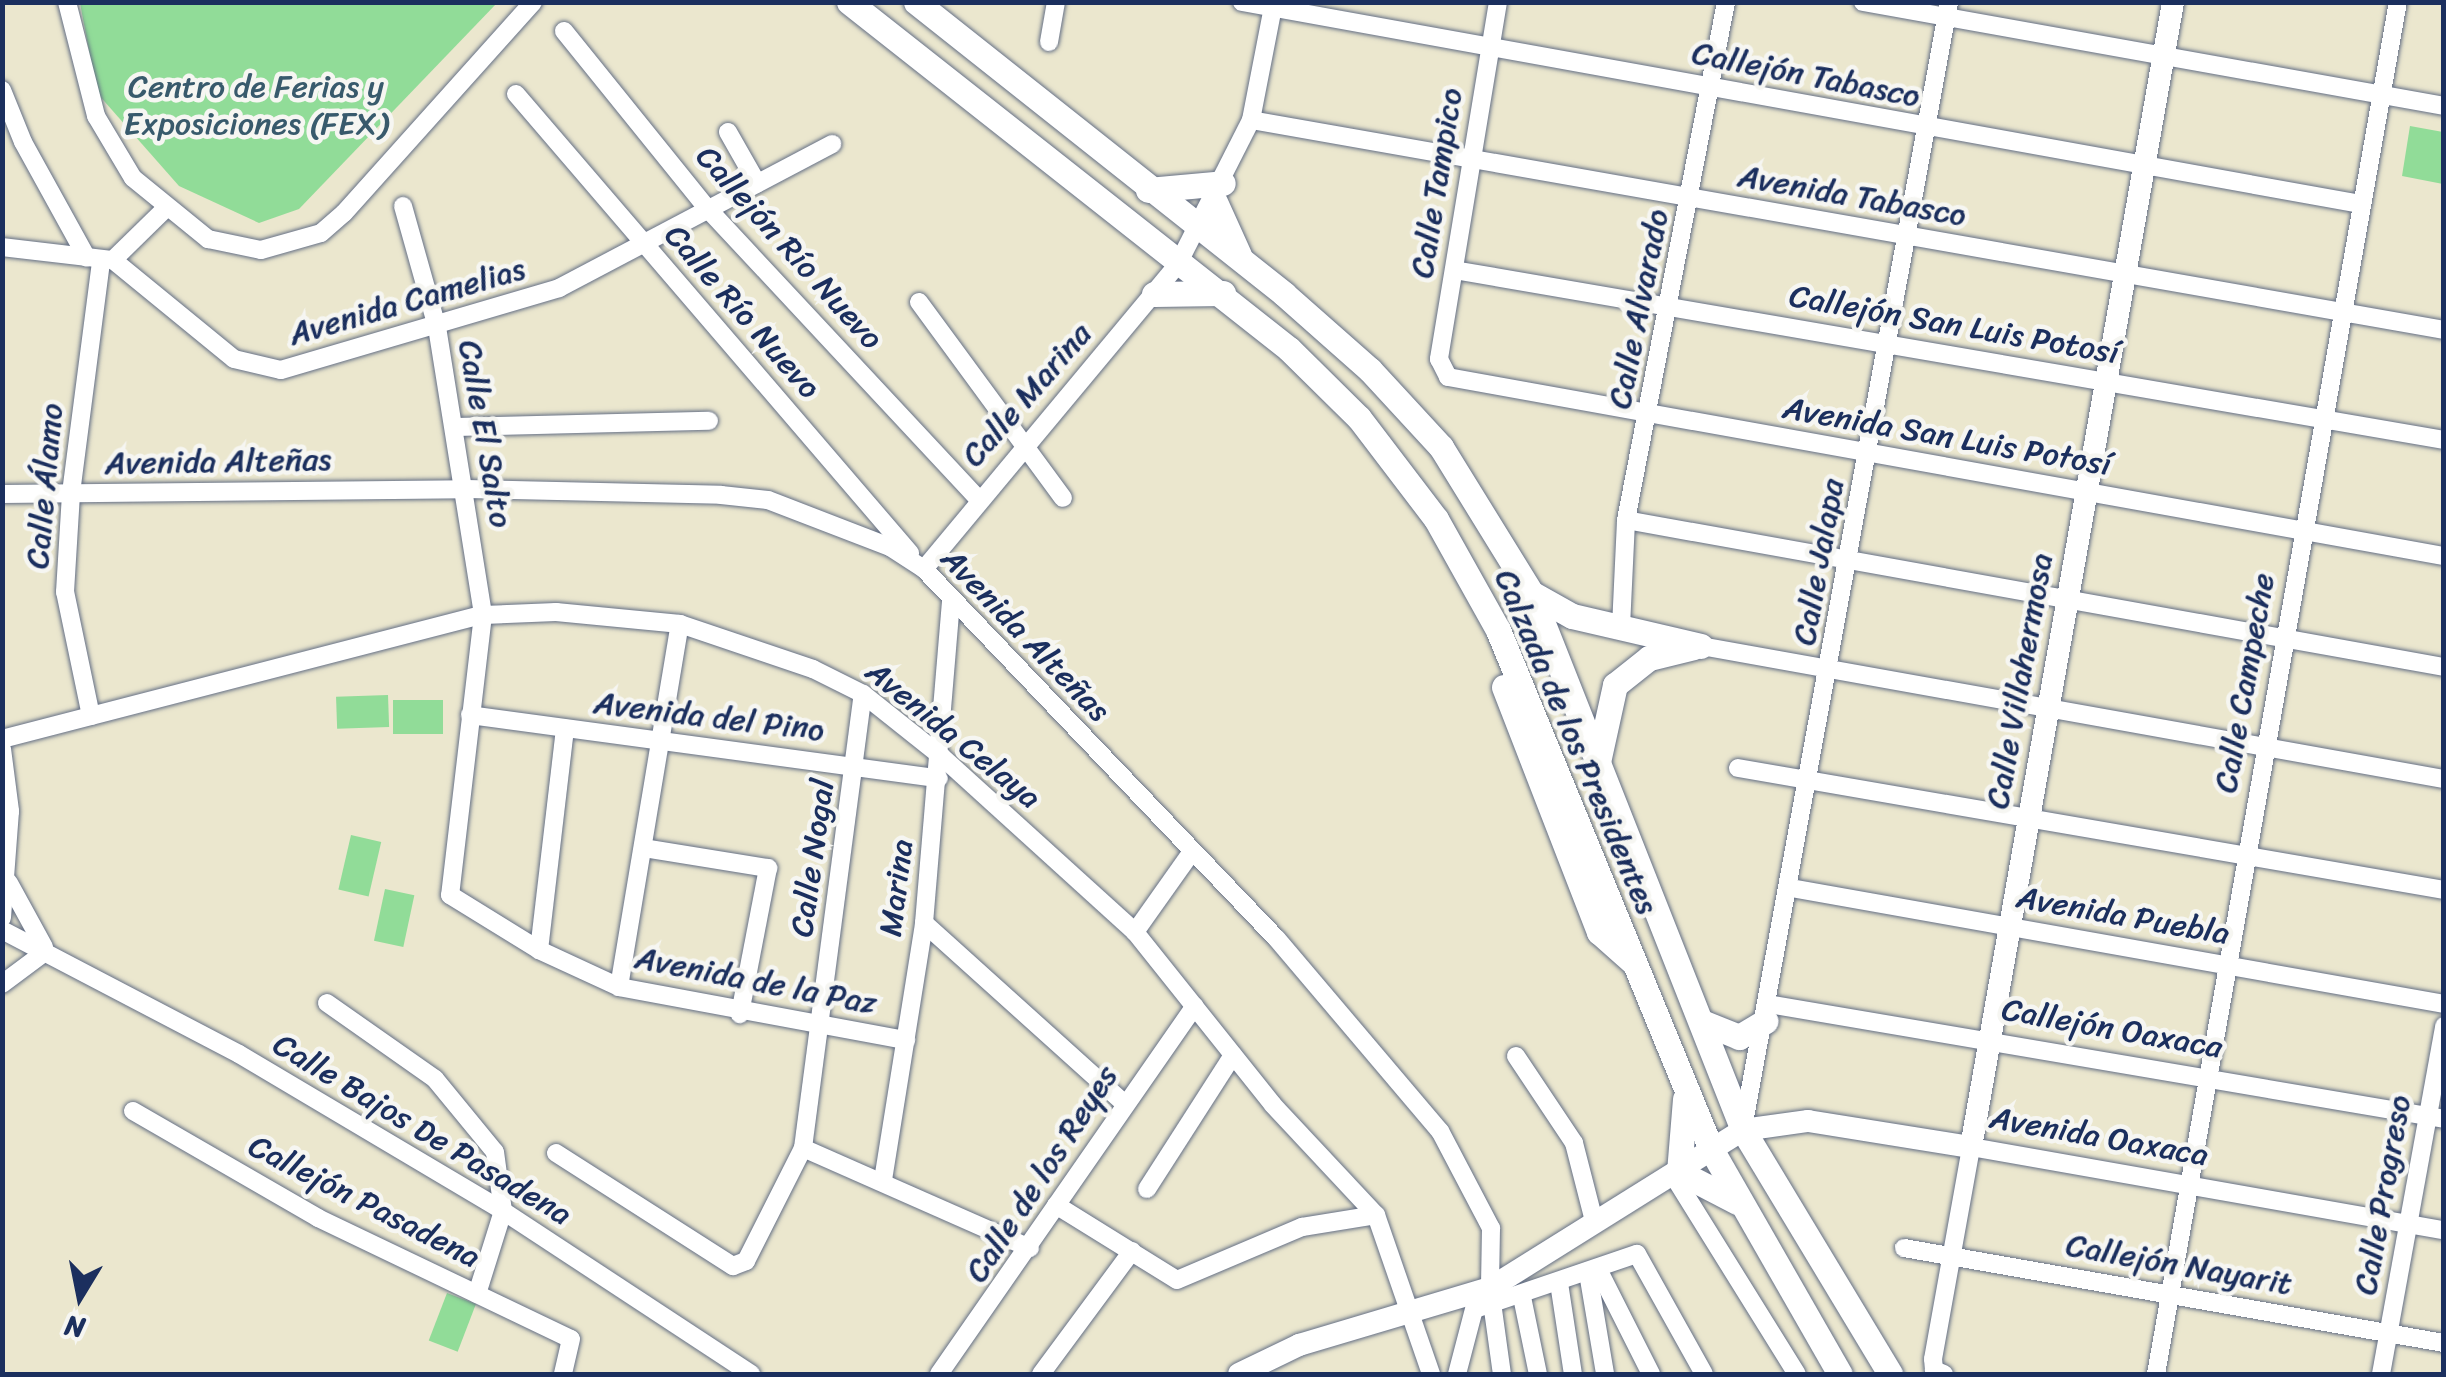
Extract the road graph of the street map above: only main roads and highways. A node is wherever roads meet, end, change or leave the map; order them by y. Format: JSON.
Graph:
{"nodes":[{"id":1,"x":849,"y":2,"type":"edge"},
{"id":2,"x":916,"y":2,"type":"edge"},
{"id":3,"x":2173,"y":2,"type":"edge"},
{"id":4,"x":1148,"y":190,"type":"junction"},
{"id":5,"x":1243,"y":264,"type":"junction"},
{"id":6,"x":1224,"y":293,"type":"junction"},
{"id":7,"x":1154,"y":294,"type":"road end"},
{"id":8,"x":1531,"y":593,"type":"junction"},
{"id":9,"x":1598,"y":762,"type":"junction"},
{"id":10,"x":1767,"y":1012,"type":"road end"},
{"id":11,"x":1702,"y":1022,"type":"junction"},
{"id":12,"x":1686,"y":1089,"type":"junction"},
{"id":13,"x":1743,"y":1130,"type":"junction"},
{"id":14,"x":1971,"y":1148,"type":"joint"},
{"id":15,"x":1711,"y":1149,"type":"junction"},
{"id":16,"x":1676,"y":1174,"type":"junction"},
{"id":17,"x":1742,"y":1205,"type":"junction"},
{"id":18,"x":1240,"y":1374,"type":"edge"},
{"id":19,"x":1840,"y":1374,"type":"edge"},
{"id":20,"x":1890,"y":1374,"type":"edge"}],
"edges":[{"from":1,"to":6,"type":"highway","name":"Calzada de los Presidentes"},
{"from":2,"to":4,"type":"highway","name":"Calzada de los Presidentes"},
{"from":3,"to":14,"type":"main road","name":"Calle Villahermosa"},
{"from":4,"to":5,"type":"highway","name":"Calzada de los Presidentes"},
{"from":4,"to":5,"type":"highway"},
{"from":5,"to":8,"type":"highway","name":"Calzada de los Presidentes"},
{"from":6,"to":7,"type":"highway"},
{"from":6,"to":12,"type":"highway","name":"Calzada de los Presidentes"},
{"from":8,"to":9,"type":"highway","name":"Calzada de los Presidentes"},
{"from":8,"to":9,"type":"highway"},
{"from":9,"to":11,"type":"highway","name":"Calzada de los Presidentes"},
{"from":10,"to":11,"type":"highway"},
{"from":11,"to":13,"type":"highway","name":"Calzada de los Presidentes"},
{"from":12,"to":15,"type":"highway","name":"Calzada de los Presidentes"},
{"from":12,"to":16,"type":"highway"},
{"from":13,"to":14,"type":"main road","name":"Avenida Oaxaca"},
{"from":13,"to":15,"type":"main road","name":"Avenida Oaxaca"},
{"from":13,"to":20,"type":"highway","name":"Calzada de los Presidentes"},
{"from":15,"to":16,"type":"main road","name":"Avenida Oaxaca"},
{"from":15,"to":17,"type":"highway","name":"Calzada de los Presidentes"},
{"from":16,"to":17,"type":"highway"},
{"from":16,"to":18,"type":"main road","name":"Avenida Oaxaca"},
{"from":17,"to":19,"type":"highway","name":"Calzada de los Presidentes"}]}
